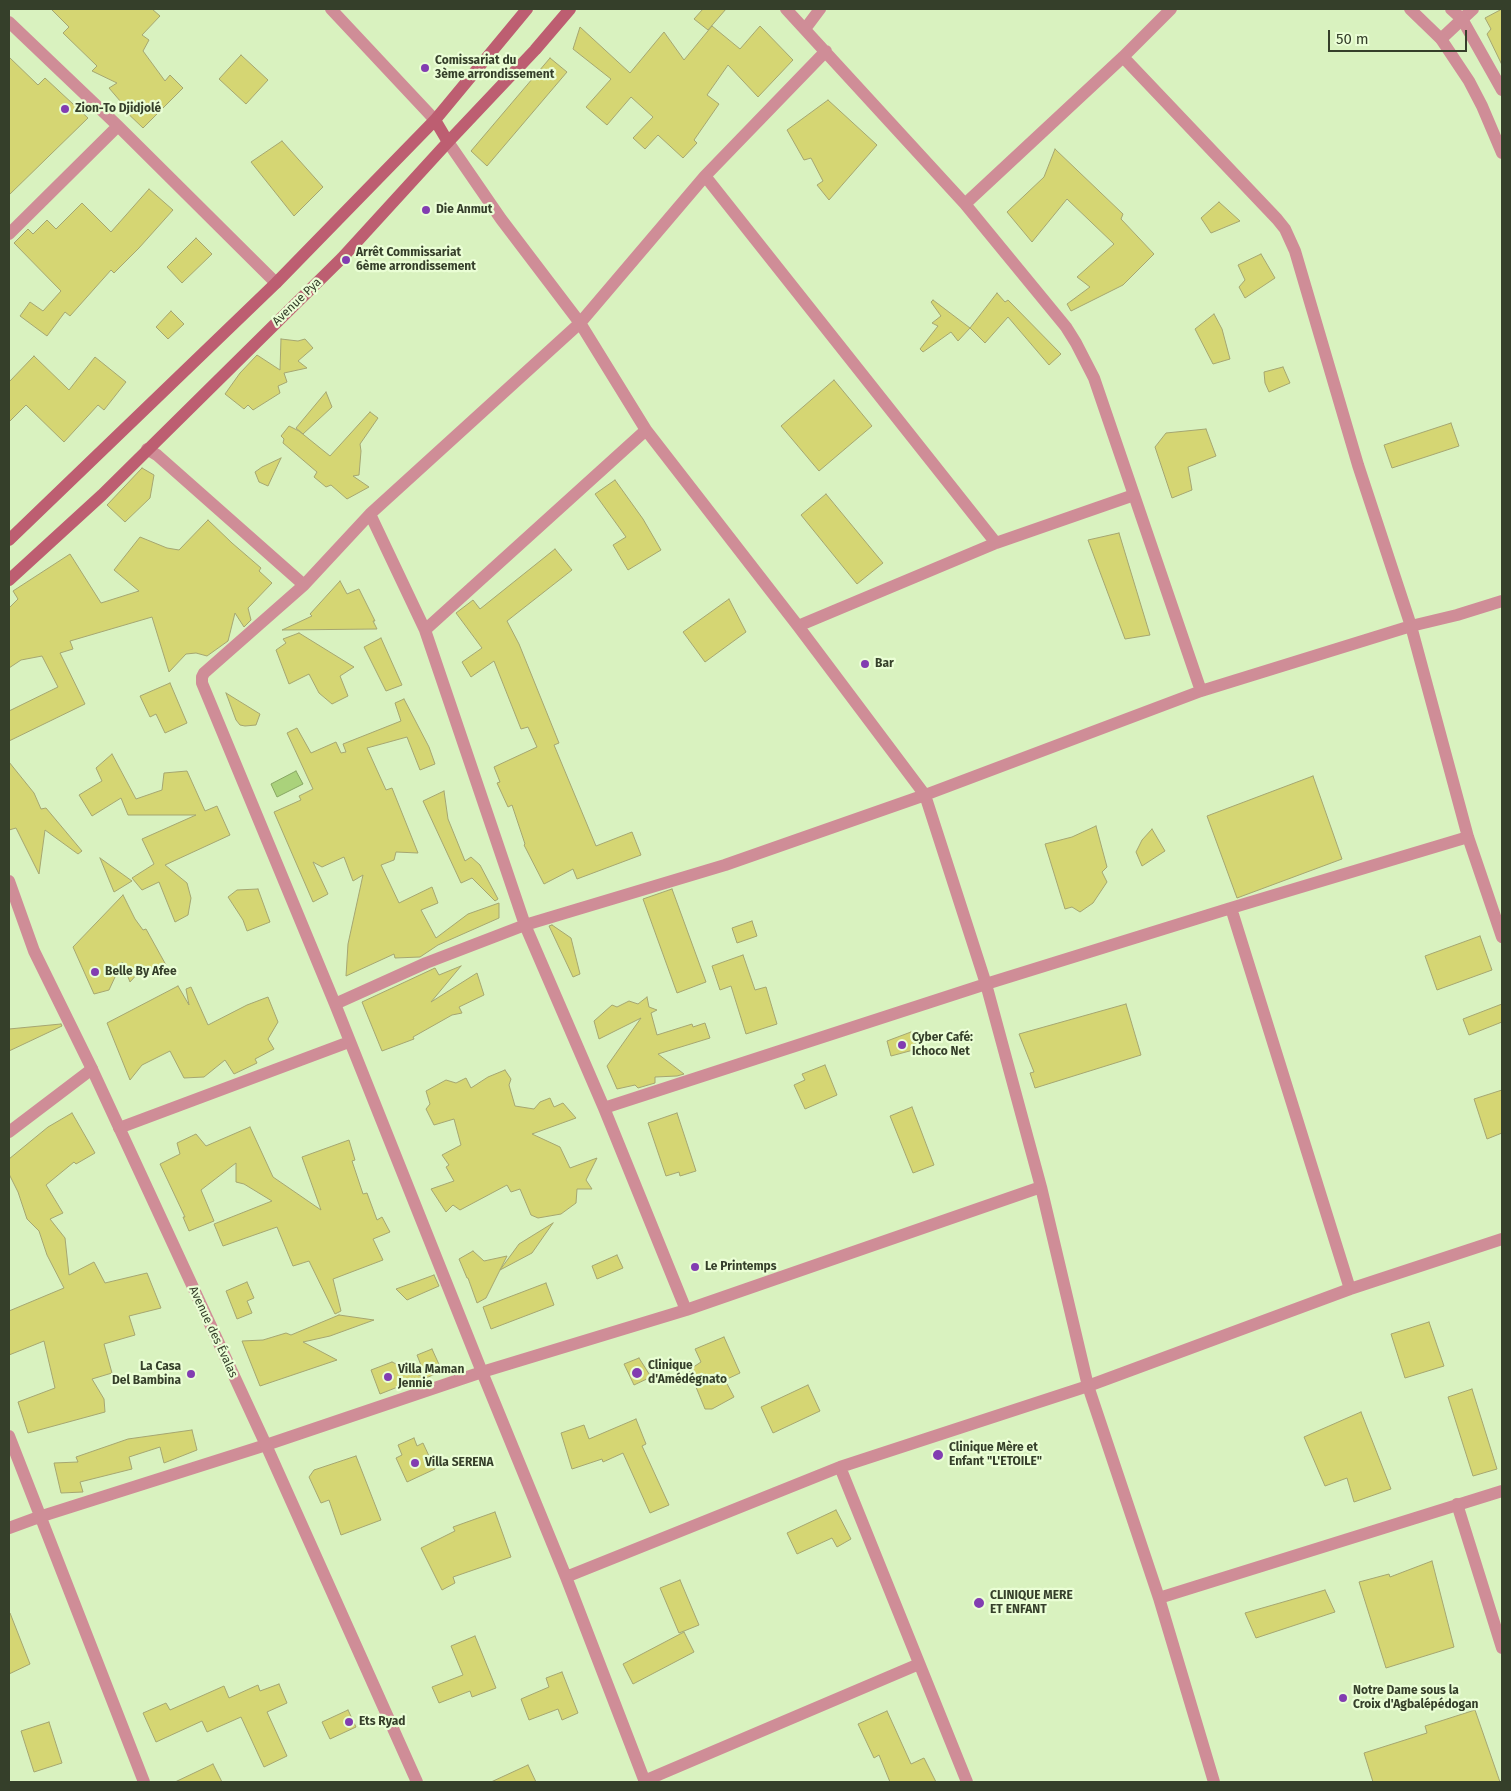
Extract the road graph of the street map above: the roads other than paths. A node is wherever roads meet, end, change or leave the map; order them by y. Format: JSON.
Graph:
{"nodes":[{"id":1,"x":331,"y":9,"type":"edge"},
{"id":2,"x":527,"y":9,"type":"edge"},
{"id":3,"x":570,"y":9,"type":"edge"},
{"id":4,"x":786,"y":9,"type":"edge"},
{"id":5,"x":820,"y":9,"type":"edge"},
{"id":6,"x":1171,"y":9,"type":"edge"},
{"id":7,"x":1410,"y":9,"type":"edge"},
{"id":8,"x":1451,"y":9,"type":"edge"},
{"id":9,"x":1472,"y":9,"type":"edge"},
{"id":10,"x":1462,"y":19,"type":"junction"},
{"id":11,"x":9,"y":22,"type":"edge"},
{"id":12,"x":805,"y":29,"type":"junction"},
{"id":13,"x":1441,"y":39,"type":"junction"},
{"id":14,"x":826,"y":51,"type":"junction"},
{"id":15,"x":1123,"y":57,"type":"junction"},
{"id":16,"x":1502,"y":90,"type":"edge"},
{"id":17,"x":435,"y":120,"type":"junction"},
{"id":18,"x":118,"y":126,"type":"junction"},
{"id":19,"x":448,"y":142,"type":"junction"},
{"id":20,"x":1502,"y":153,"type":"edge"},
{"id":21,"x":705,"y":176,"type":"junction"},
{"id":22,"x":966,"y":204,"type":"junction"},
{"id":23,"x":9,"y":234,"type":"edge"},
{"id":24,"x":276,"y":283,"type":"junction"},
{"id":25,"x":580,"y":323,"type":"junction"},
{"id":26,"x":646,"y":430,"type":"junction"},
{"id":27,"x":147,"y":449,"type":"junction"},
{"id":28,"x":1134,"y":494,"type":"junction"},
{"id":29,"x":370,"y":514,"type":"junction"},
{"id":30,"x":9,"y":540,"type":"edge"},
{"id":31,"x":996,"y":543,"type":"junction"},
{"id":32,"x":9,"y":580,"type":"edge"},
{"id":33,"x":304,"y":585,"type":"junction"},
{"id":34,"x":1502,"y":601,"type":"edge"},
{"id":35,"x":798,"y":626,"type":"junction"},
{"id":36,"x":1412,"y":626,"type":"junction"},
{"id":37,"x":425,"y":630,"type":"junction"},
{"id":38,"x":1201,"y":691,"type":"junction"},
{"id":39,"x":926,"y":795,"type":"junction"},
{"id":40,"x":1468,"y":837,"type":"junction"},
{"id":41,"x":9,"y":881,"type":"edge"},
{"id":42,"x":1231,"y":908,"type":"junction"},
{"id":43,"x":525,"y":925,"type":"junction"},
{"id":44,"x":1502,"y":938,"type":"edge"},
{"id":45,"x":986,"y":984,"type":"junction"},
{"id":46,"x":335,"y":1004,"type":"junction"},
{"id":47,"x":349,"y":1042,"type":"junction"},
{"id":48,"x":92,"y":1068,"type":"junction"},
{"id":49,"x":604,"y":1108,"type":"junction"},
{"id":50,"x":119,"y":1128,"type":"junction"},
{"id":51,"x":9,"y":1132,"type":"edge"},
{"id":52,"x":1041,"y":1187,"type":"junction"},
{"id":53,"x":1502,"y":1239,"type":"edge"},
{"id":54,"x":1350,"y":1289,"type":"junction"},
{"id":55,"x":686,"y":1310,"type":"junction"},
{"id":56,"x":482,"y":1372,"type":"junction"},
{"id":57,"x":1088,"y":1386,"type":"junction"},
{"id":58,"x":9,"y":1436,"type":"edge"},
{"id":59,"x":266,"y":1445,"type":"junction"},
{"id":60,"x":840,"y":1467,"type":"junction"},
{"id":61,"x":1502,"y":1491,"type":"edge"},
{"id":62,"x":1457,"y":1504,"type":"junction"},
{"id":63,"x":39,"y":1517,"type":"junction"},
{"id":64,"x":9,"y":1528,"type":"edge"},
{"id":65,"x":566,"y":1578,"type":"junction"},
{"id":66,"x":1159,"y":1598,"type":"junction"},
{"id":67,"x":1502,"y":1648,"type":"edge"},
{"id":68,"x":919,"y":1664,"type":"junction"},
{"id":69,"x":144,"y":1782,"type":"edge"},
{"id":70,"x":417,"y":1782,"type":"edge"},
{"id":71,"x":645,"y":1782,"type":"edge"},
{"id":72,"x":967,"y":1782,"type":"edge"},
{"id":73,"x":1214,"y":1782,"type":"edge"}],
"edges":[{"from":1,"to":17,"type":"street"},
{"from":2,"to":17,"type":"main road"},
{"from":3,"to":19,"type":"main road","name":"Avenue Pya"},
{"from":4,"to":12,"type":"street"},
{"from":5,"to":12,"type":"street"},
{"from":6,"to":15,"type":"street"},
{"from":7,"to":13,"type":"street"},
{"from":8,"to":10,"type":"street"},
{"from":9,"to":10,"type":"street"},
{"from":10,"to":13,"type":"street"},
{"from":10,"to":16,"type":"street"},
{"from":11,"to":18,"type":"street"},
{"from":12,"to":14,"type":"street"},
{"from":13,"to":20,"type":"street"},
{"from":14,"to":21,"type":"street"},
{"from":14,"to":22,"type":"street"},
{"from":15,"to":22,"type":"street"},
{"from":15,"to":36,"type":"street"},
{"from":17,"to":19,"type":"main road"},
{"from":17,"to":24,"type":"main road"},
{"from":18,"to":23,"type":"street"},
{"from":18,"to":24,"type":"street"},
{"from":19,"to":25,"type":"street"},
{"from":19,"to":27,"type":"main road","name":"Avenue Pya"},
{"from":21,"to":25,"type":"street"},
{"from":21,"to":31,"type":"street"},
{"from":22,"to":28,"type":"street"},
{"from":24,"to":30,"type":"main road"},
{"from":25,"to":26,"type":"street"},
{"from":25,"to":29,"type":"street"},
{"from":26,"to":35,"type":"street"},
{"from":26,"to":37,"type":"street"},
{"from":27,"to":32,"type":"main road","name":"Avenue Pya"},
{"from":27,"to":33,"type":"street"},
{"from":28,"to":31,"type":"street"},
{"from":28,"to":38,"type":"street"},
{"from":29,"to":33,"type":"street"},
{"from":29,"to":37,"type":"street"},
{"from":31,"to":35,"type":"street"},
{"from":33,"to":46,"type":"street"},
{"from":34,"to":36,"type":"street"},
{"from":35,"to":39,"type":"street"},
{"from":36,"to":38,"type":"street"},
{"from":36,"to":40,"type":"street"},
{"from":37,"to":43,"type":"street"},
{"from":38,"to":39,"type":"street"},
{"from":39,"to":43,"type":"street"},
{"from":39,"to":45,"type":"street"},
{"from":40,"to":42,"type":"street"},
{"from":40,"to":44,"type":"street"},
{"from":41,"to":48,"type":"street","name":"Avenue des Évalas"},
{"from":42,"to":45,"type":"street"},
{"from":42,"to":54,"type":"street"},
{"from":43,"to":46,"type":"street"},
{"from":43,"to":49,"type":"street"},
{"from":45,"to":49,"type":"street"},
{"from":45,"to":52,"type":"street"},
{"from":46,"to":47,"type":"street"},
{"from":47,"to":50,"type":"street"},
{"from":47,"to":56,"type":"street"},
{"from":48,"to":50,"type":"street","name":"Avenue des Évalas"},
{"from":48,"to":51,"type":"street"},
{"from":49,"to":55,"type":"street"},
{"from":50,"to":59,"type":"street","name":"Avenue des Évalas"},
{"from":52,"to":55,"type":"street"},
{"from":52,"to":57,"type":"street"},
{"from":53,"to":54,"type":"street"},
{"from":54,"to":57,"type":"street"},
{"from":55,"to":56,"type":"street"},
{"from":56,"to":59,"type":"street"},
{"from":56,"to":65,"type":"street"},
{"from":57,"to":60,"type":"street"},
{"from":57,"to":66,"type":"street"},
{"from":58,"to":63,"type":"street"},
{"from":59,"to":63,"type":"street"},
{"from":59,"to":70,"type":"street","name":"Avenue des Évalas"},
{"from":60,"to":65,"type":"street"},
{"from":60,"to":68,"type":"street"},
{"from":61,"to":62,"type":"street"},
{"from":62,"to":66,"type":"street"},
{"from":62,"to":67,"type":"street"},
{"from":63,"to":64,"type":"street"},
{"from":63,"to":69,"type":"street"},
{"from":65,"to":71,"type":"street"},
{"from":66,"to":73,"type":"street"},
{"from":68,"to":71,"type":"street"},
{"from":68,"to":72,"type":"street"}]}
